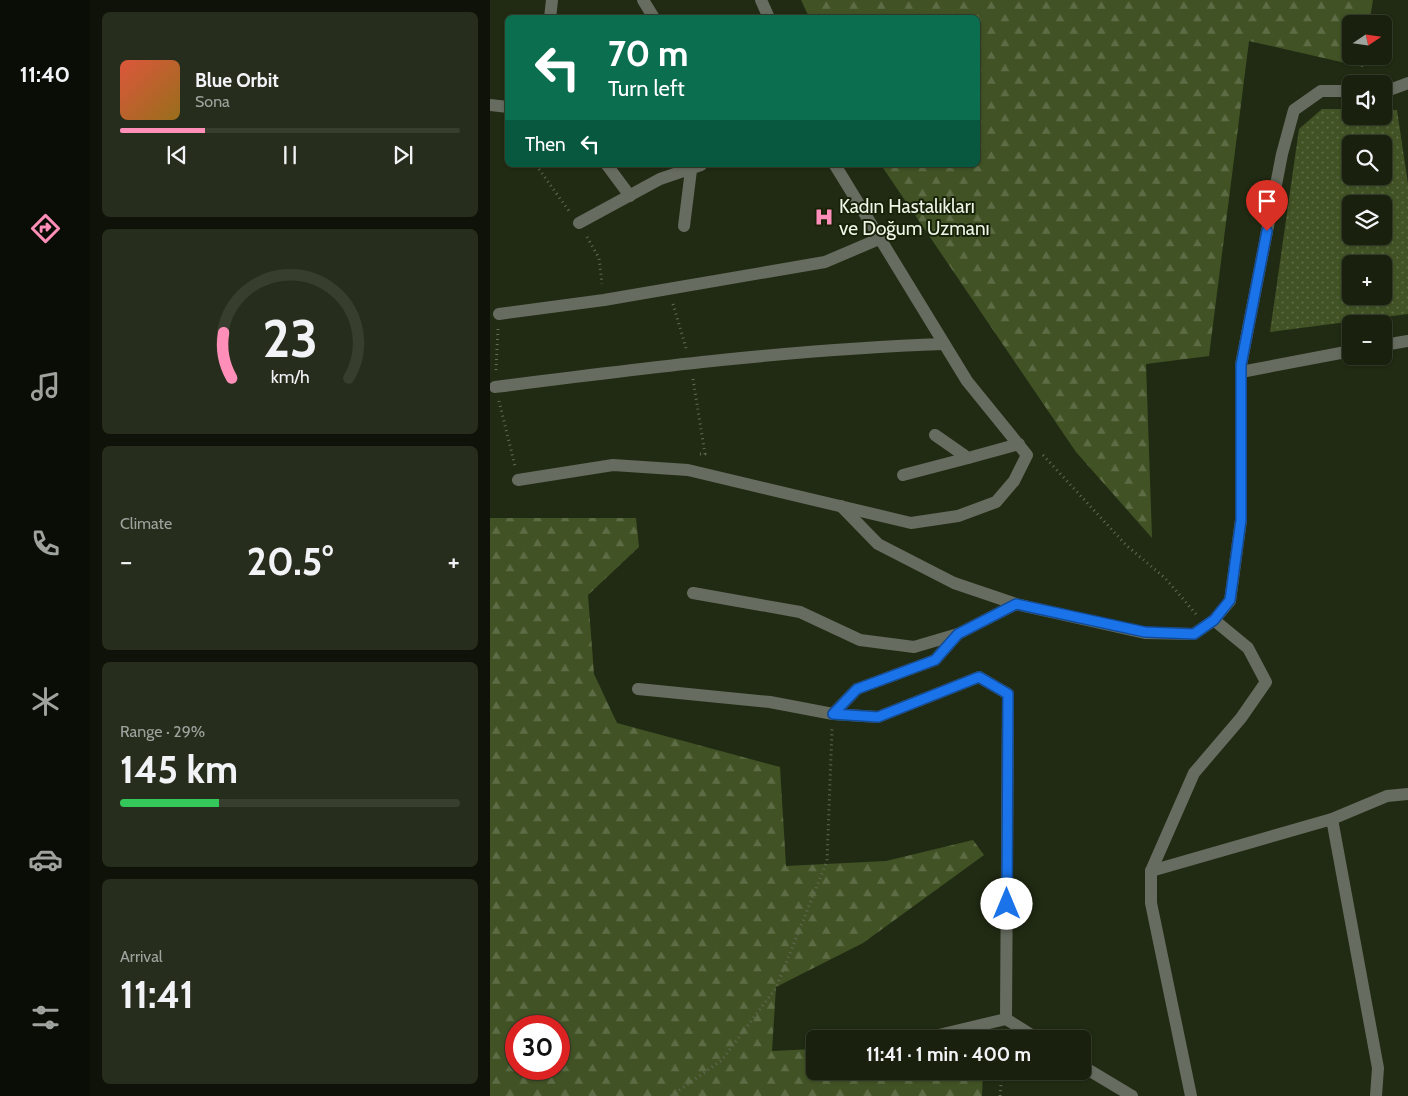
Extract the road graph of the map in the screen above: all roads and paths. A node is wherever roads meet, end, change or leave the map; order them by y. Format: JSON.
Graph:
{"nodes":[{"id":1,"x":552,"y":0,"type":"edge"},
{"id":2,"x":643,"y":0,"type":"edge"},
{"id":3,"x":761,"y":0,"type":"edge"},
{"id":4,"x":550,"y":15,"type":"edge"},
{"id":5,"x":652,"y":15,"type":"edge"},
{"id":6,"x":768,"y":15,"type":"edge"},
{"id":7,"x":1408,"y":83,"type":"edge"},
{"id":8,"x":1392,"y":89,"type":"edge"},
{"id":9,"x":1342,"y":91,"type":"edge"},
{"id":10,"x":490,"y":105,"type":"edge"},
{"id":11,"x":505,"y":107,"type":"edge"},
{"id":12,"x":537,"y":167,"type":"edge"},
{"id":13,"x":609,"y":167,"type":"edge"},
{"id":14,"x":693,"y":167,"type":"edge"},
{"id":15,"x":836,"y":167,"type":"edge"},
{"id":16,"x":630,"y":196,"type":"junction"},
{"id":17,"x":579,"y":223,"type":"junction"},
{"id":18,"x":684,"y":226,"type":"dead end"},
{"id":19,"x":879,"y":240,"type":"junction"},
{"id":20,"x":669,"y":289,"type":"junction"},
{"id":21,"x":604,"y":300,"type":"junction"},
{"id":22,"x":499,"y":314,"type":"joint"},
{"id":23,"x":1408,"y":341,"type":"edge"},
{"id":24,"x":944,"y":344,"type":"junction"},
{"id":25,"x":1392,"y":344,"type":"edge"},
{"id":26,"x":1342,"y":354,"type":"edge"},
{"id":27,"x":690,"y":362,"type":"junction"},
{"id":28,"x":1241,"y":372,"type":"junction"},
{"id":29,"x":495,"y":387,"type":"junction"},
{"id":30,"x":936,"y":435,"type":"dead end"},
{"id":31,"x":1019,"y":444,"type":"junction"},
{"id":32,"x":1038,"y":450,"type":"dead end"},
{"id":33,"x":689,"y":456,"type":"dead end"},
{"id":34,"x":968,"y":458,"type":"junction"},
{"id":35,"x":520,"y":474,"type":"joint"},
{"id":36,"x":903,"y":475,"type":"dead end"},
{"id":37,"x":841,"y":506,"type":"junction"},
{"id":38,"x":693,"y":593,"type":"dead end"},
{"id":39,"x":1016,"y":604,"type":"junction"},
{"id":40,"x":1214,"y":620,"type":"junction"},
{"id":41,"x":1172,"y":633,"type":"junction"},
{"id":42,"x":958,"y":634,"type":"junction"},
{"id":43,"x":638,"y":689,"type":"dead end"},
{"id":44,"x":833,"y":714,"type":"junction"},
{"id":45,"x":1408,"y":794,"type":"edge"},
{"id":46,"x":1332,"y":819,"type":"junction"},
{"id":47,"x":1151,"y":871,"type":"junction"},
{"id":48,"x":1006,"y":1019,"type":"junction"},
{"id":49,"x":960,"y":1030,"type":"edge"},
{"id":50,"x":1024,"y":1030,"type":"edge"},
{"id":51,"x":1091,"y":1071,"type":"edge"},
{"id":52,"x":1001,"y":1080,"type":"edge"},
{"id":53,"x":670,"y":1096,"type":"edge"},
{"id":54,"x":1000,"y":1096,"type":"edge"},
{"id":55,"x":1132,"y":1096,"type":"edge"},
{"id":56,"x":1190,"y":1096,"type":"edge"},
{"id":57,"x":1376,"y":1096,"type":"edge"}],
"edges":[{"from":1,"to":4,"type":"street"},
{"from":2,"to":5,"type":"street"},
{"from":3,"to":6,"type":"street"},
{"from":7,"to":8,"type":"street"},
{"from":9,"to":28,"type":"street"},
{"from":10,"to":11,"type":"street"},
{"from":12,"to":17,"type":"path"},
{"from":13,"to":16,"type":"street"},
{"from":14,"to":16,"type":"street"},
{"from":14,"to":18,"type":"street"},
{"from":15,"to":19,"type":"street"},
{"from":16,"to":17,"type":"street"},
{"from":17,"to":21,"type":"path"},
{"from":19,"to":20,"type":"street"},
{"from":19,"to":24,"type":"street"},
{"from":20,"to":21,"type":"street"},
{"from":20,"to":27,"type":"path"},
{"from":21,"to":22,"type":"street"},
{"from":22,"to":29,"type":"path"},
{"from":23,"to":25,"type":"street"},
{"from":24,"to":27,"type":"street"},
{"from":24,"to":31,"type":"street"},
{"from":26,"to":28,"type":"street"},
{"from":27,"to":29,"type":"street"},
{"from":27,"to":33,"type":"path"},
{"from":28,"to":40,"type":"street"},
{"from":29,"to":35,"type":"path"},
{"from":30,"to":34,"type":"street"},
{"from":31,"to":34,"type":"street"},
{"from":31,"to":37,"type":"street"},
{"from":32,"to":41,"type":"path"},
{"from":34,"to":36,"type":"street"},
{"from":35,"to":37,"type":"street"},
{"from":37,"to":39,"type":"street"},
{"from":38,"to":42,"type":"street"},
{"from":39,"to":41,"type":"street"},
{"from":39,"to":42,"type":"street"},
{"from":40,"to":41,"type":"street"},
{"from":40,"to":47,"type":"street"},
{"from":42,"to":44,"type":"street"},
{"from":43,"to":44,"type":"street"},
{"from":44,"to":48,"type":"street"},
{"from":44,"to":53,"type":"path"},
{"from":45,"to":46,"type":"street"},
{"from":46,"to":47,"type":"street"},
{"from":46,"to":57,"type":"street"},
{"from":47,"to":56,"type":"street"},
{"from":48,"to":49,"type":"street"},
{"from":48,"to":50,"type":"street"},
{"from":51,"to":55,"type":"street"},
{"from":52,"to":54,"type":"path"}]}
